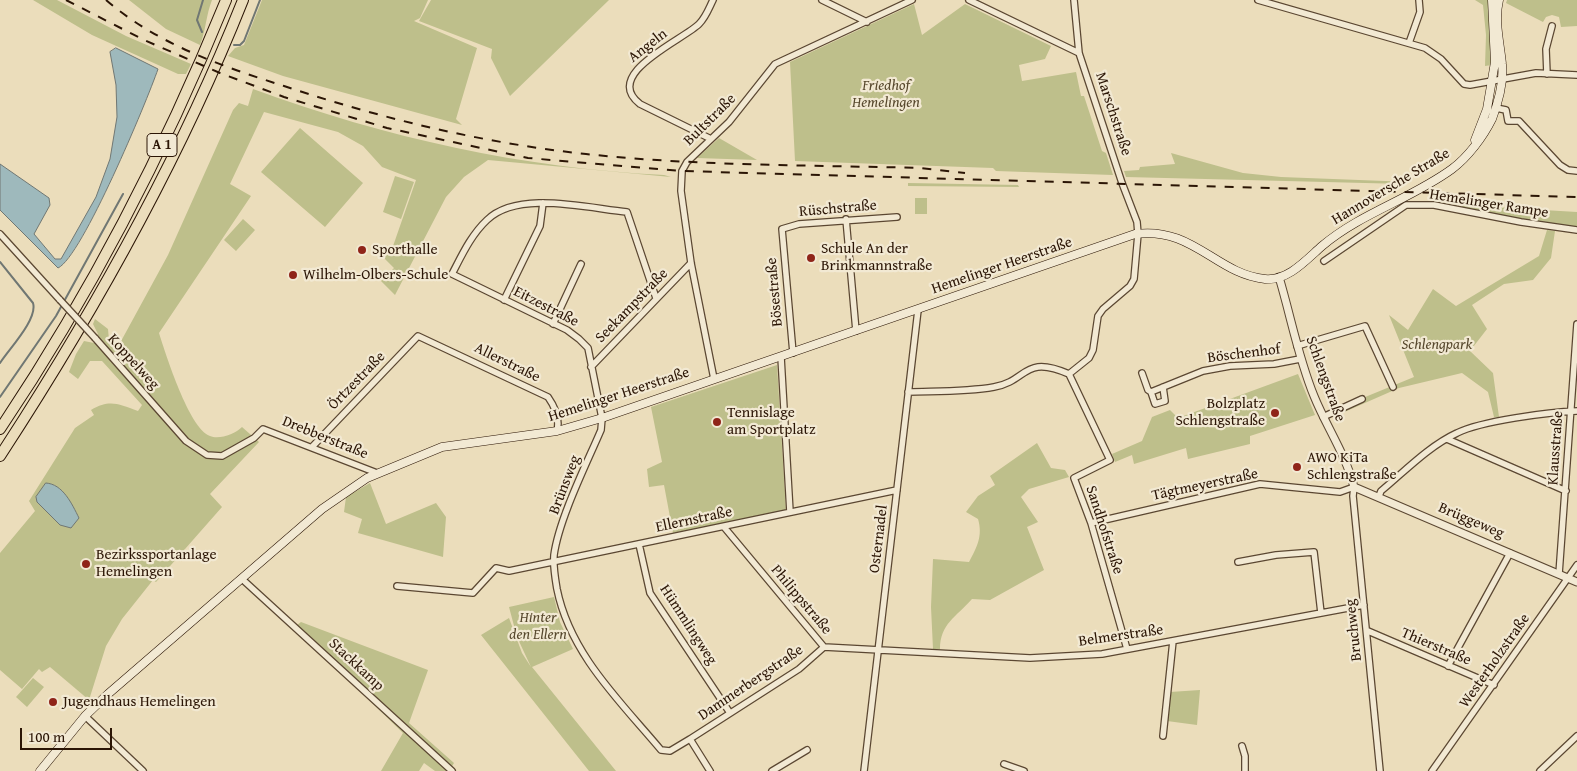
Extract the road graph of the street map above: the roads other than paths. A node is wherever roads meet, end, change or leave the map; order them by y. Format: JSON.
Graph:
{"nodes":[{"id":1,"x":226,"y":0,"type":"edge"},
{"id":2,"x":242,"y":0,"type":"edge"},
{"id":3,"x":713,"y":0,"type":"edge"},
{"id":4,"x":822,"y":0,"type":"edge"},
{"id":5,"x":912,"y":0,"type":"edge"},
{"id":6,"x":969,"y":0,"type":"edge"},
{"id":7,"x":1074,"y":0,"type":"edge"},
{"id":8,"x":1258,"y":0,"type":"edge"},
{"id":9,"x":1419,"y":0,"type":"edge"},
{"id":10,"x":1492,"y":0,"type":"edge"},
{"id":11,"x":1499,"y":0,"type":"edge"},
{"id":12,"x":866,"y":22,"type":"junction"},
{"id":13,"x":1552,"y":26,"type":"dead end"},
{"id":14,"x":1409,"y":43,"type":"junction"},
{"id":15,"x":1079,"y":53,"type":"junction"},
{"id":16,"x":1547,"y":74,"type":"junction"},
{"id":17,"x":1577,"y":75,"type":"edge"},
{"id":18,"x":1502,"y":79,"type":"junction"},
{"id":19,"x":1492,"y":81,"type":"junction"},
{"id":20,"x":1496,"y":108,"type":"junction"},
{"id":21,"x":711,"y":139,"type":"junction"},
{"id":22,"x":1468,"y":153,"type":"junction"},
{"id":23,"x":1577,"y":171,"type":"edge"},
{"id":24,"x":543,"y":203,"type":"junction"},
{"id":25,"x":897,"y":217,"type":"dead end"},
{"id":26,"x":846,"y":219,"type":"junction"},
{"id":27,"x":782,"y":228,"type":"joint"},
{"id":28,"x":1577,"y":230,"type":"edge"},
{"id":29,"x":0,"y":234,"type":"edge"},
{"id":30,"x":1138,"y":234,"type":"junction"},
{"id":31,"x":1324,"y":261,"type":"dead end"},
{"id":32,"x":691,"y":263,"type":"junction"},
{"id":33,"x":581,"y":264,"type":"dead end"},
{"id":34,"x":1279,"y":277,"type":"junction"},
{"id":35,"x":656,"y":298,"type":"junction"},
{"id":36,"x":504,"y":300,"type":"junction"},
{"id":37,"x":918,"y":310,"type":"junction"},
{"id":38,"x":553,"y":324,"type":"junction"},
{"id":39,"x":1577,"y":324,"type":"edge"},
{"id":40,"x":856,"y":331,"type":"junction"},
{"id":41,"x":422,"y":336,"type":"joint"},
{"id":42,"x":1297,"y":346,"type":"junction"},
{"id":43,"x":793,"y":353,"type":"junction"},
{"id":44,"x":781,"y":357,"type":"junction"},
{"id":45,"x":1300,"y":359,"type":"junction"},
{"id":46,"x":591,"y":367,"type":"junction"},
{"id":47,"x":1142,"y":373,"type":"dead end"},
{"id":48,"x":1069,"y":374,"type":"junction"},
{"id":49,"x":714,"y":379,"type":"junction"},
{"id":50,"x":1163,"y":387,"type":"junction"},
{"id":51,"x":1393,"y":387,"type":"dead end"},
{"id":52,"x":908,"y":392,"type":"junction"},
{"id":53,"x":1151,"y":392,"type":"junction"},
{"id":54,"x":1362,"y":400,"type":"dead end"},
{"id":55,"x":1574,"y":411,"type":"edge"},
{"id":56,"x":1323,"y":417,"type":"junction"},
{"id":57,"x":602,"y":418,"type":"junction"},
{"id":58,"x":0,"y":429,"type":"edge"},
{"id":59,"x":263,"y":429,"type":"joint"},
{"id":60,"x":557,"y":431,"type":"junction"},
{"id":61,"x":1447,"y":439,"type":"junction"},
{"id":62,"x":312,"y":447,"type":"junction"},
{"id":63,"x":0,"y":456,"type":"edge"},
{"id":64,"x":377,"y":473,"type":"junction"},
{"id":65,"x":1354,"y":487,"type":"junction"},
{"id":66,"x":897,"y":490,"type":"junction"},
{"id":67,"x":1566,"y":491,"type":"junction"},
{"id":68,"x":1379,"y":496,"type":"junction"},
{"id":69,"x":790,"y":512,"type":"junction"},
{"id":70,"x":1091,"y":523,"type":"junction"},
{"id":71,"x":724,"y":527,"type":"junction"},
{"id":72,"x":638,"y":544,"type":"junction"},
{"id":73,"x":1510,"y":553,"type":"junction"},
{"id":74,"x":493,"y":561,"type":"dead end"},
{"id":75,"x":554,"y":561,"type":"junction"},
{"id":76,"x":1238,"y":562,"type":"dead end"},
{"id":77,"x":1577,"y":565,"type":"edge"},
{"id":78,"x":496,"y":568,"type":"junction"},
{"id":79,"x":1559,"y":574,"type":"junction"},
{"id":80,"x":1568,"y":578,"type":"junction"},
{"id":81,"x":242,"y":579,"type":"junction"},
{"id":82,"x":1577,"y":582,"type":"edge"},
{"id":83,"x":397,"y":586,"type":"dead end"},
{"id":84,"x":1364,"y":605,"type":"junction"},
{"id":85,"x":1321,"y":613,"type":"junction"},
{"id":86,"x":1368,"y":631,"type":"junction"},
{"id":87,"x":1173,"y":642,"type":"junction"},
{"id":88,"x":824,"y":647,"type":"junction"},
{"id":89,"x":1126,"y":649,"type":"junction"},
{"id":90,"x":878,"y":651,"type":"junction"},
{"id":91,"x":1448,"y":666,"type":"junction"},
{"id":92,"x":1494,"y":685,"type":"junction"},
{"id":93,"x":730,"y":713,"type":"junction"},
{"id":94,"x":85,"y":716,"type":"junction"},
{"id":95,"x":1163,"y":736,"type":"dead end"},
{"id":96,"x":1577,"y":736,"type":"edge"},
{"id":97,"x":690,"y":739,"type":"junction"},
{"id":98,"x":1242,"y":746,"type":"dead end"},
{"id":99,"x":807,"y":750,"type":"dead end"},
{"id":100,"x":1004,"y":764,"type":"dead end"},
{"id":101,"x":40,"y":771,"type":"edge"},
{"id":102,"x":143,"y":771,"type":"edge"},
{"id":103,"x":452,"y":771,"type":"edge"},
{"id":104,"x":710,"y":771,"type":"edge"},
{"id":105,"x":772,"y":771,"type":"edge"},
{"id":106,"x":864,"y":771,"type":"edge"},
{"id":107,"x":1024,"y":771,"type":"edge"},
{"id":108,"x":1245,"y":771,"type":"edge"},
{"id":109,"x":1380,"y":771,"type":"edge"},
{"id":110,"x":1432,"y":771,"type":"edge"},
{"id":111,"x":1540,"y":771,"type":"edge"}],
"edges":[{"from":1,"to":58,"type":"highway","number":"A 1"},
{"from":2,"to":63,"type":"highway","number":"A 1"},
{"from":3,"to":21,"type":"street","name":"Angeln"},
{"from":4,"to":12,"type":"street"},
{"from":5,"to":12,"type":"street","name":"Bultstraße"},
{"from":6,"to":15,"type":"street"},
{"from":7,"to":15,"type":"street","name":"Marschstraße"},
{"from":8,"to":14,"type":"street"},
{"from":9,"to":14,"type":"street"},
{"from":10,"to":19,"type":"main road","name":"Hannoversche Straße"},
{"from":11,"to":18,"type":"main road","name":"Hannoversche Straße"},
{"from":12,"to":21,"type":"street","name":"Bultstraße"},
{"from":13,"to":16,"type":"street"},
{"from":14,"to":19,"type":"street"},
{"from":15,"to":30,"type":"street","name":"Marschstraße"},
{"from":16,"to":17,"type":"street"},
{"from":16,"to":18,"type":"street"},
{"from":18,"to":19,"type":"street"},
{"from":18,"to":20,"type":"main road","name":"Hannoversche Straße"},
{"from":19,"to":22,"type":"main road","name":"Hannoversche Straße"},
{"from":20,"to":22,"type":"main road","name":"Hannoversche Straße"},
{"from":20,"to":23,"type":"street"},
{"from":21,"to":32,"type":"street","name":"Bultstraße"},
{"from":22,"to":34,"type":"main road","name":"Hannoversche Straße"},
{"from":24,"to":35,"type":"street"},
{"from":24,"to":36,"type":"street"},
{"from":24,"to":36,"type":"street","name":"Eitzestraße"},
{"from":25,"to":26,"type":"street","name":"Rüschstraße"},
{"from":26,"to":27,"type":"street","name":"Rüschstraße"},
{"from":26,"to":40,"type":"street"},
{"from":27,"to":43,"type":"street","name":"Bösestraße"},
{"from":28,"to":31,"type":"street","name":"Hemelinger Rampe"},
{"from":29,"to":59,"type":"street","name":"Koppelweg","bridge":true},
{"from":30,"to":34,"type":"main road"},
{"from":30,"to":37,"type":"main road","name":"Hemelinger Heerstraße"},
{"from":30,"to":48,"type":"street"},
{"from":32,"to":35,"type":"street","name":"Seekampstraße"},
{"from":32,"to":49,"type":"street","name":"Bultstraße"},
{"from":33,"to":38,"type":"street"},
{"from":34,"to":42,"type":"street","name":"Schlengstraße"},
{"from":35,"to":46,"type":"street","name":"Seekampstraße"},
{"from":36,"to":38,"type":"street","name":"Eitzestraße"},
{"from":37,"to":40,"type":"main road","name":"Hemelinger Heerstraße"},
{"from":37,"to":52,"type":"street","name":"Osternadel"},
{"from":38,"to":46,"type":"street","name":"Eitzestraße"},
{"from":39,"to":55,"type":"street","name":"Klausstraße"},
{"from":40,"to":43,"type":"main road","name":"Hemelinger Heerstraße"},
{"from":41,"to":60,"type":"street","name":"Allerstraße"},
{"from":41,"to":62,"type":"street","name":"Örtzestraße"},
{"from":42,"to":45,"type":"street","name":"Schlengstraße"},
{"from":42,"to":51,"type":"street"},
{"from":43,"to":44,"type":"main road","name":"Hemelinger Heerstraße"},
{"from":44,"to":49,"type":"main road","name":"Hemelinger Heerstraße"},
{"from":44,"to":69,"type":"street"},
{"from":45,"to":50,"type":"street","name":"Böschenhof"},
{"from":45,"to":56,"type":"street","name":"Schlengstraße"},
{"from":46,"to":57,"type":"street","name":"Eitzestraße"},
{"from":47,"to":53,"type":"street"},
{"from":48,"to":52,"type":"street"},
{"from":48,"to":70,"type":"street","name":"Sandhofstraße"},
{"from":49,"to":57,"type":"main road","name":"Hemelinger Heerstraße"},
{"from":50,"to":53,"type":"street","name":"Böschenhof"},
{"from":50,"to":53,"type":"street"},
{"from":52,"to":66,"type":"street","name":"Osternadel"},
{"from":54,"to":56,"type":"street"},
{"from":55,"to":61,"type":"street"},
{"from":55,"to":67,"type":"street","name":"Klausstraße"},
{"from":56,"to":65,"type":"street","name":"Schlengstraße"},
{"from":57,"to":60,"type":"main road","name":"Hemelinger Heerstraße"},
{"from":57,"to":75,"type":"street","name":"Brünsweg"},
{"from":59,"to":62,"type":"street","name":"Drebberstraße"},
{"from":60,"to":64,"type":"main road","name":"Hemelinger Heerstraße"},
{"from":61,"to":67,"type":"street"},
{"from":61,"to":68,"type":"street"},
{"from":62,"to":64,"type":"street","name":"Drebberstraße"},
{"from":64,"to":81,"type":"main road","name":"Hemelinger Heerstraße"},
{"from":65,"to":68,"type":"street","name":"Brüggeweg"},
{"from":65,"to":70,"type":"street","name":"Tägtmeyerstraße"},
{"from":65,"to":84,"type":"street","name":"Bruchweg"},
{"from":66,"to":69,"type":"street","name":"Ellernstraße"},
{"from":66,"to":90,"type":"street","name":"Osternadel"},
{"from":67,"to":79,"type":"street","name":"Klausstraße"},
{"from":68,"to":73,"type":"street","name":"Brüggeweg"},
{"from":69,"to":71,"type":"street","name":"Ellernstraße"},
{"from":70,"to":89,"type":"street","name":"Sandhofstraße"},
{"from":71,"to":72,"type":"street","name":"Ellernstraße"},
{"from":71,"to":88,"type":"street","name":"Philippstraße"},
{"from":72,"to":75,"type":"street","name":"Ellernstraße"},
{"from":72,"to":93,"type":"street","name":"Hümmlingweg"},
{"from":73,"to":79,"type":"street","name":"Brüggeweg"},
{"from":73,"to":91,"type":"street"},
{"from":74,"to":78,"type":"street"},
{"from":75,"to":78,"type":"street","name":"Ellernstraße"},
{"from":75,"to":97,"type":"street"},
{"from":76,"to":85,"type":"street"},
{"from":77,"to":80,"type":"street","name":"Westerholzstraße"},
{"from":78,"to":83,"type":"street"},
{"from":79,"to":80,"type":"street","name":"Brüggeweg"},
{"from":80,"to":82,"type":"street","name":"Brüggeweg"},
{"from":80,"to":92,"type":"street","name":"Westerholzstraße"},
{"from":81,"to":94,"type":"main road","name":"Hemelinger Heerstraße"},
{"from":81,"to":103,"type":"street","name":"Stackkamp"},
{"from":84,"to":85,"type":"street","name":"Belmerstraße"},
{"from":84,"to":86,"type":"street","name":"Bruchweg"},
{"from":85,"to":87,"type":"street","name":"Belmerstraße"},
{"from":86,"to":91,"type":"street","name":"Thierstraße"},
{"from":86,"to":109,"type":"street","name":"Bruchweg"},
{"from":87,"to":89,"type":"street","name":"Belmerstraße"},
{"from":87,"to":95,"type":"street"},
{"from":88,"to":90,"type":"street","name":"Philippstraße"},
{"from":88,"to":93,"type":"street","name":"Dammerbergstraße"},
{"from":89,"to":90,"type":"street","name":"Belmerstraße"},
{"from":90,"to":106,"type":"street","name":"Osternadel"},
{"from":91,"to":92,"type":"street","name":"Thierstraße"},
{"from":92,"to":110,"type":"street","name":"Westerholzstraße"},
{"from":93,"to":97,"type":"street","name":"Dammerbergstraße"},
{"from":94,"to":101,"type":"main road","name":"Hemelinger Heerstraße"},
{"from":94,"to":102,"type":"street"},
{"from":96,"to":111,"type":"street"},
{"from":97,"to":104,"type":"street"},
{"from":98,"to":108,"type":"street"},
{"from":99,"to":105,"type":"street"},
{"from":100,"to":107,"type":"street"}]}
